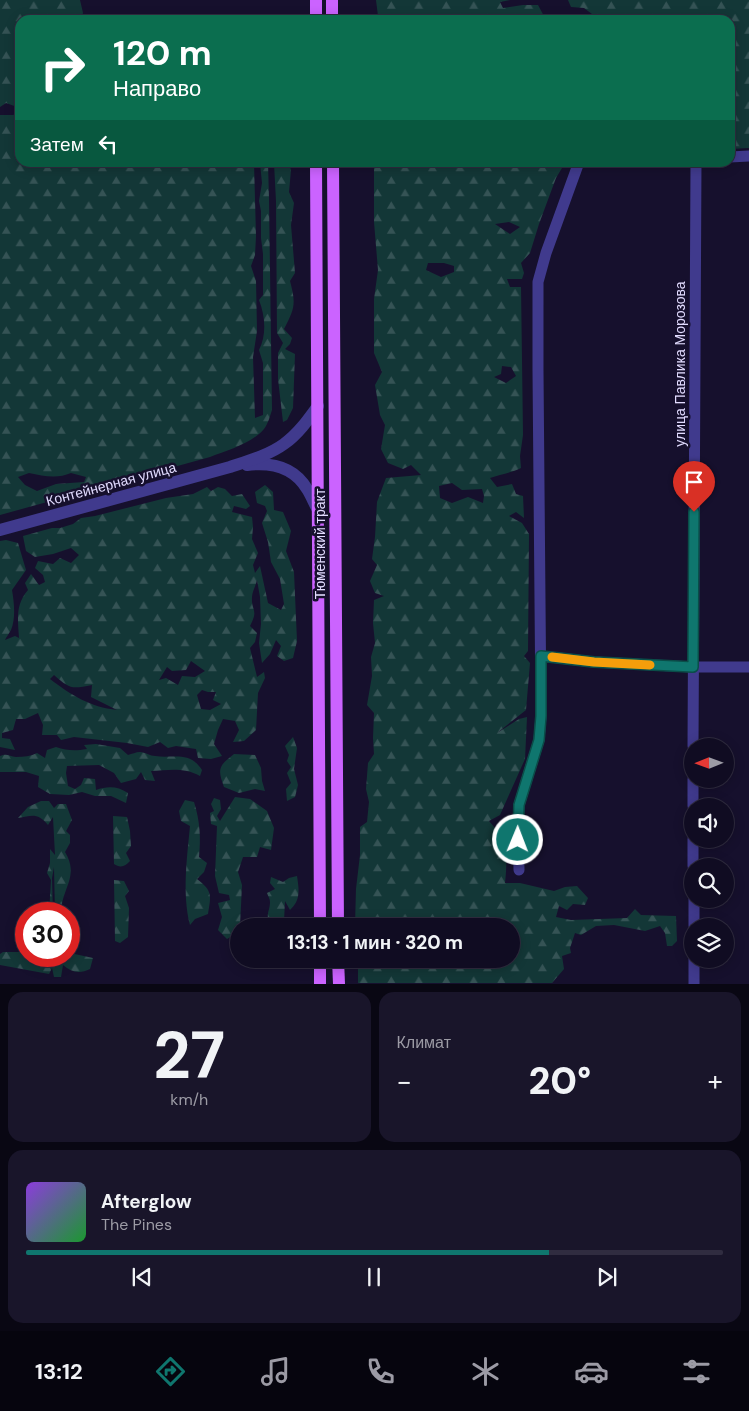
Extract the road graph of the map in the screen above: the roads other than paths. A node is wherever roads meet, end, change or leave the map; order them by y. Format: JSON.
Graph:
{"nodes":[{"id":1,"x":316,"y":0,"type":"edge"},
{"id":2,"x":332,"y":0,"type":"edge"},
{"id":3,"x":316,"y":15,"type":"edge"},
{"id":4,"x":332,"y":15,"type":"edge"},
{"id":5,"x":749,"y":156,"type":"edge"},
{"id":6,"x":735,"y":157,"type":"edge"},
{"id":7,"x":316,"y":167,"type":"edge"},
{"id":8,"x":333,"y":167,"type":"edge"},
{"id":9,"x":577,"y":167,"type":"edge"},
{"id":10,"x":696,"y":167,"type":"edge"},
{"id":11,"x":318,"y":406,"type":"junction"},
{"id":12,"x":230,"y":467,"type":"junction"},
{"id":13,"x":318,"y":510,"type":"junction"},
{"id":14,"x":0,"y":530,"type":"edge"},
{"id":15,"x":541,"y":656,"type":"junction"},
{"id":16,"x":693,"y":667,"type":"junction"},
{"id":17,"x":749,"y":667,"type":"edge"},
{"id":18,"x":693,"y":738,"type":"edge"},
{"id":19,"x":519,"y":870,"type":"dead end"},
{"id":20,"x":320,"y":918,"type":"edge"},
{"id":21,"x":338,"y":918,"type":"edge"},
{"id":22,"x":320,"y":968,"type":"edge"},
{"id":23,"x":338,"y":968,"type":"edge"},
{"id":24,"x":694,"y":968,"type":"edge"},
{"id":25,"x":320,"y":984,"type":"edge"},
{"id":26,"x":338,"y":984,"type":"edge"},
{"id":27,"x":694,"y":984,"type":"edge"}],
"edges":[{"from":1,"to":3,"type":"main road"},
{"from":2,"to":4,"type":"main road"},
{"from":5,"to":6,"type":"street"},
{"from":7,"to":11,"type":"main road","name":"Тюменский тракт"},
{"from":8,"to":21,"type":"main road","name":"Тюменский тракт"},
{"from":9,"to":15,"type":"street"},
{"from":10,"to":16,"type":"street","name":"улица Павлика Морозова"},
{"from":11,"to":12,"type":"street","name":"Контейнерная улица"},
{"from":11,"to":13,"type":"main road","name":"Тюменский тракт"},
{"from":12,"to":13,"type":"street","name":"Контейнерная улица"},
{"from":12,"to":14,"type":"street","name":"Контейнерная улица"},
{"from":13,"to":20,"type":"main road","name":"Тюменский тракт"},
{"from":15,"to":16,"type":"street"},
{"from":15,"to":19,"type":"street"},
{"from":16,"to":17,"type":"street"},
{"from":16,"to":18,"type":"street","name":"улица Павлика Морозова"},
{"from":22,"to":25,"type":"main road"},
{"from":23,"to":26,"type":"main road"},
{"from":24,"to":27,"type":"street"}]}
